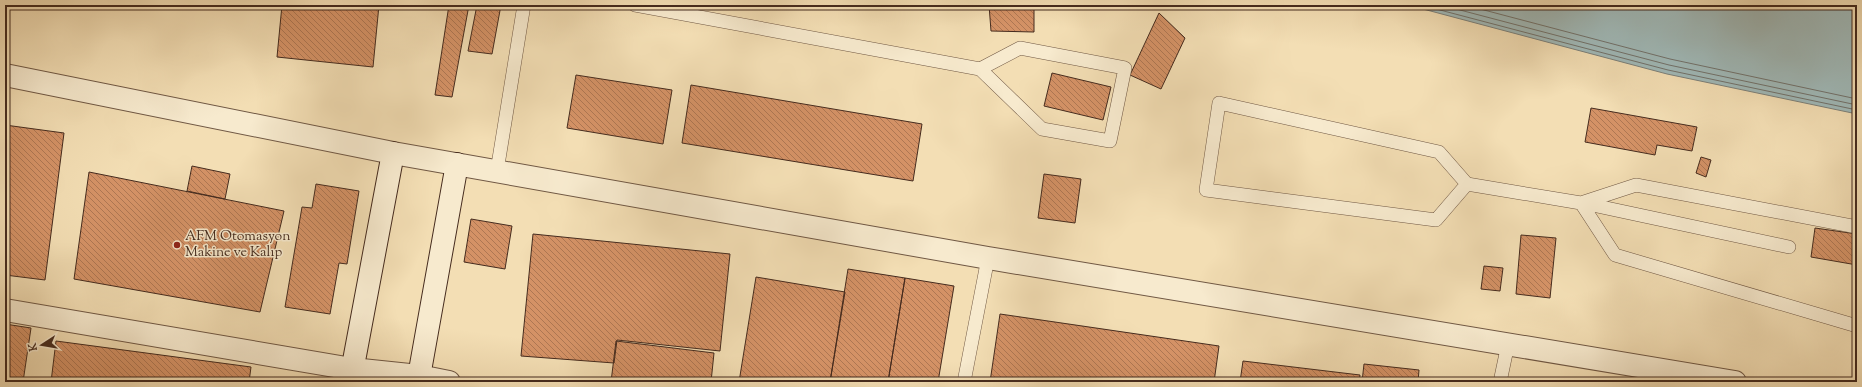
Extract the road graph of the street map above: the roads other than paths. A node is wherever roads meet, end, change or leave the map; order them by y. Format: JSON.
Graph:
{"nodes":[{"id":1,"x":524,"y":5,"type":"edge"},
{"id":2,"x":635,"y":5,"type":"edge"},
{"id":3,"x":980,"y":69,"type":"junction"},
{"id":4,"x":5,"y":75,"type":"edge"},
{"id":5,"x":393,"y":153,"type":"junction"},
{"id":6,"x":457,"y":164,"type":"junction"},
{"id":7,"x":497,"y":171,"type":"junction"},
{"id":8,"x":1467,"y":184,"type":"junction"},
{"id":9,"x":1581,"y":203,"type":"junction"},
{"id":10,"x":1857,"y":227,"type":"edge"},
{"id":11,"x":1789,"y":247,"type":"dead end"},
{"id":12,"x":988,"y":258,"type":"junction"},
{"id":13,"x":5,"y":310,"type":"edge"},
{"id":14,"x":1857,"y":326,"type":"edge"},
{"id":15,"x":1508,"y":344,"type":"junction"},
{"id":16,"x":351,"y":375,"type":"edge"},
{"id":17,"x":418,"y":379,"type":"edge"},
{"id":18,"x":449,"y":382,"type":"edge"},
{"id":19,"x":964,"y":382,"type":"edge"},
{"id":20,"x":1500,"y":382,"type":"edge"},
{"id":21,"x":1736,"y":382,"type":"edge"}],
"edges":[{"from":1,"to":7,"type":"lane"},
{"from":2,"to":3,"type":"lane"},
{"from":3,"to":3,"type":"lane"},
{"from":4,"to":5,"type":"street"},
{"from":5,"to":6,"type":"street"},
{"from":5,"to":16,"type":"street"},
{"from":6,"to":7,"type":"street"},
{"from":6,"to":17,"type":"street"},
{"from":7,"to":12,"type":"street"},
{"from":8,"to":8,"type":"lane"},
{"from":8,"to":9,"type":"lane"},
{"from":9,"to":10,"type":"lane"},
{"from":9,"to":11,"type":"lane"},
{"from":9,"to":14,"type":"lane"},
{"from":12,"to":15,"type":"street"},
{"from":12,"to":19,"type":"lane"},
{"from":13,"to":16,"type":"street"},
{"from":15,"to":20,"type":"lane"},
{"from":15,"to":21,"type":"street"},
{"from":16,"to":17,"type":"street"},
{"from":17,"to":18,"type":"street"}]}
